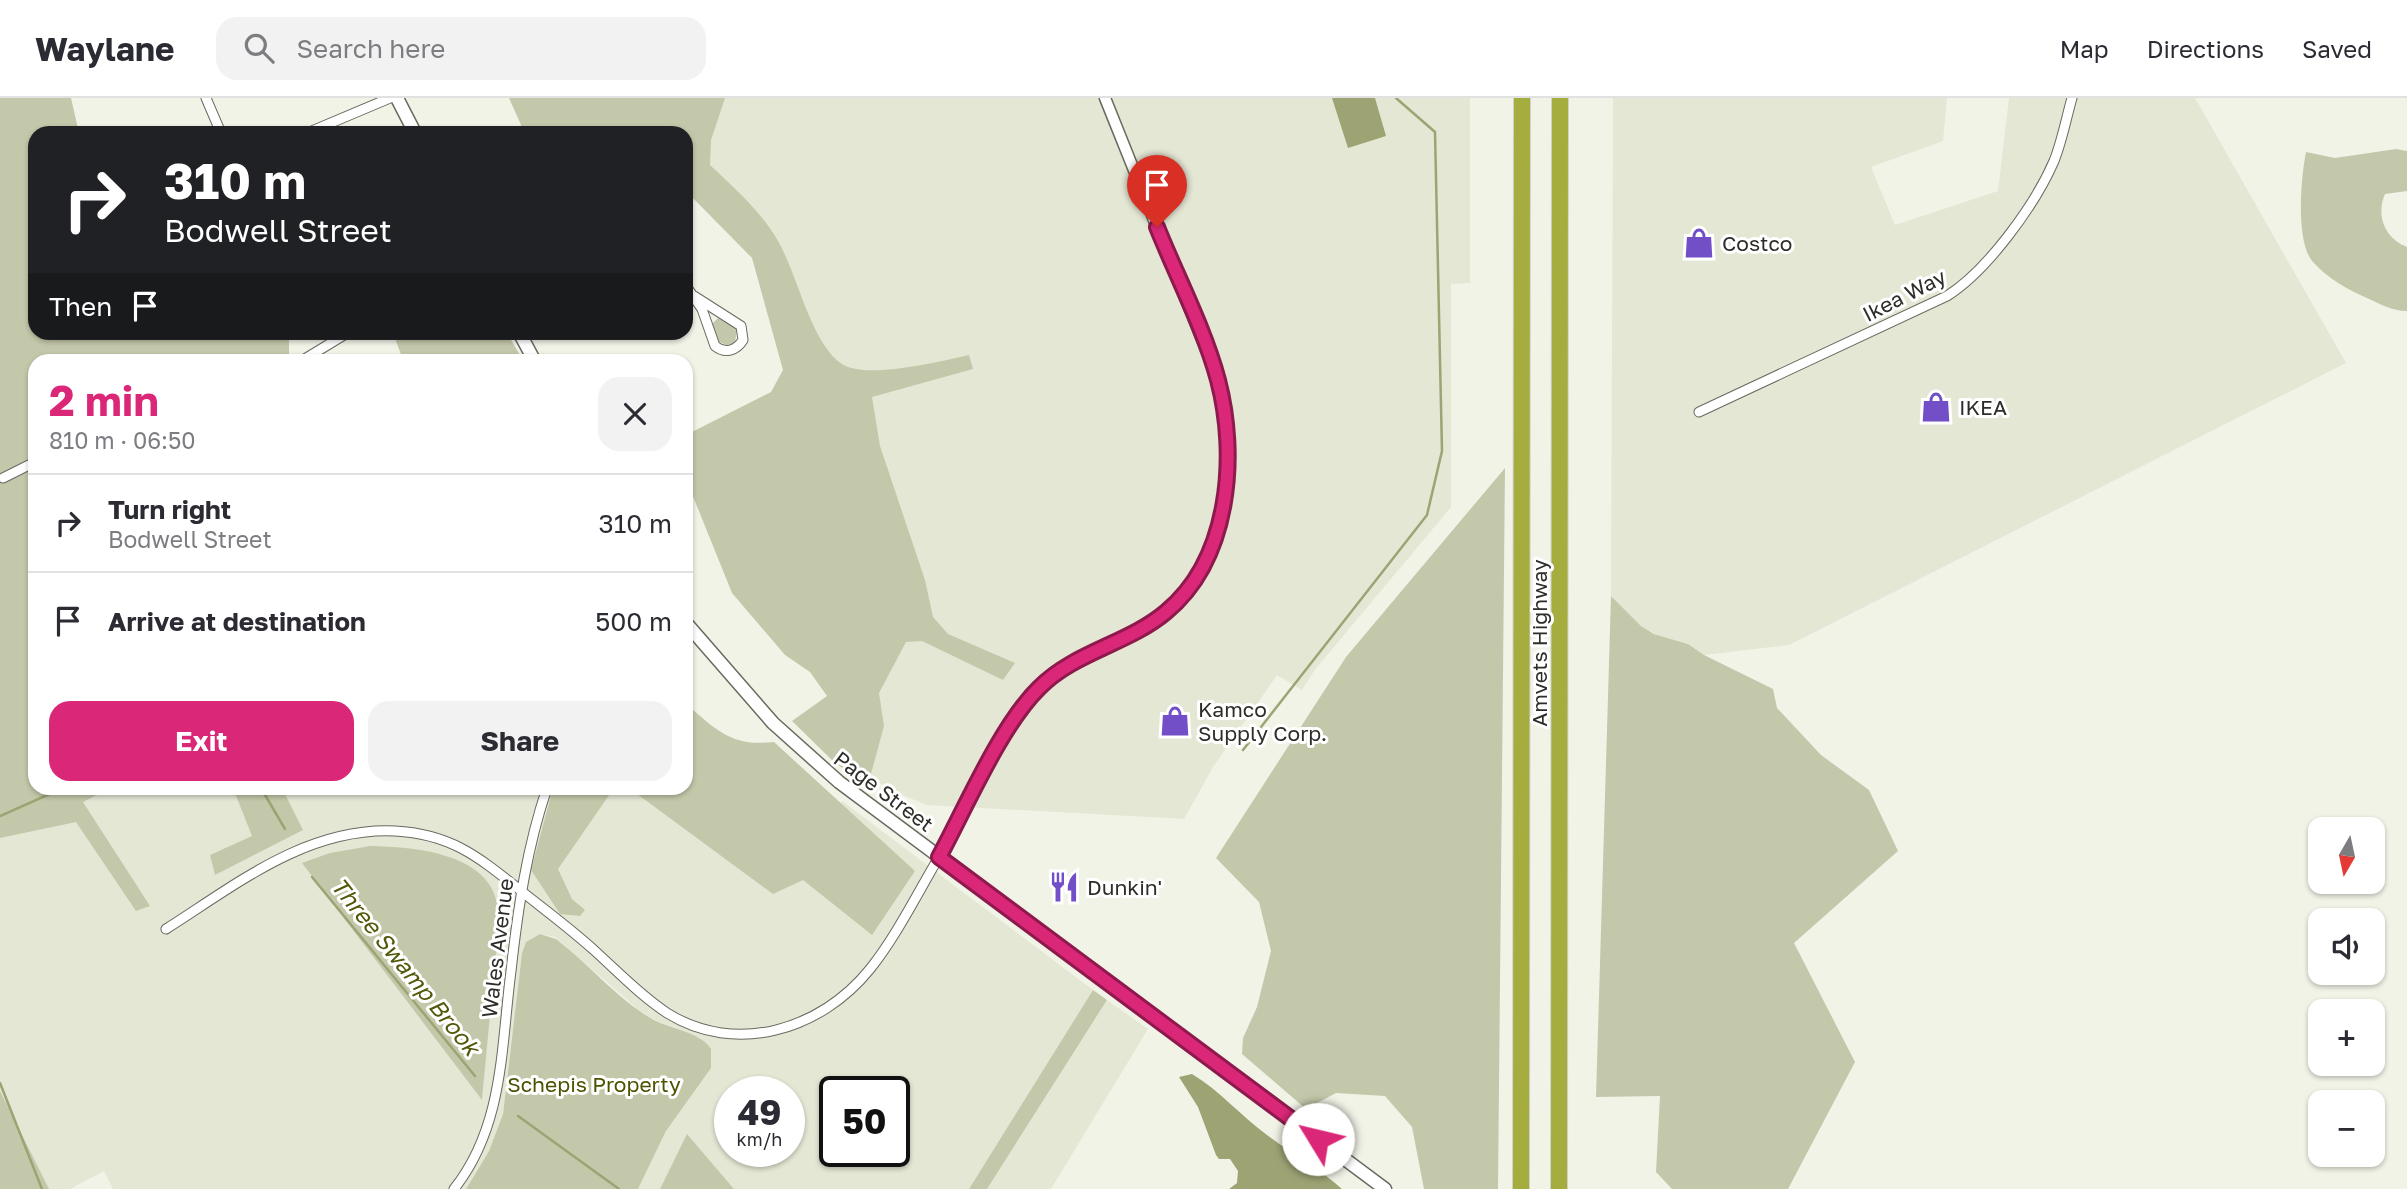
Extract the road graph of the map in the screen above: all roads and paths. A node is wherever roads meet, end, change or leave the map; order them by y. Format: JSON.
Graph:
{"nodes":[{"id":1,"x":206,"y":98,"type":"edge"},
{"id":2,"x":390,"y":98,"type":"edge"},
{"id":3,"x":397,"y":98,"type":"edge"},
{"id":4,"x":1105,"y":98,"type":"edge"},
{"id":5,"x":1522,"y":98,"type":"edge"},
{"id":6,"x":1560,"y":98,"type":"edge"},
{"id":7,"x":2072,"y":98,"type":"edge"},
{"id":8,"x":218,"y":126,"type":"edge"},
{"id":9,"x":324,"y":126,"type":"edge"},
{"id":10,"x":411,"y":126,"type":"edge"},
{"id":11,"x":694,"y":296,"type":"joint"},
{"id":12,"x":726,"y":315,"type":"junction"},
{"id":13,"x":707,"y":327,"type":"junction"},
{"id":14,"x":336,"y":340,"type":"edge"},
{"id":15,"x":313,"y":354,"type":"edge"},
{"id":16,"x":1699,"y":412,"type":"dead end"},
{"id":17,"x":28,"y":466,"type":"edge"},
{"id":18,"x":3,"y":478,"type":"dead end"},
{"id":19,"x":693,"y":631,"type":"edge"},
{"id":20,"x":545,"y":795,"type":"edge"},
{"id":21,"x":939,"y":857,"type":"junction"},
{"id":22,"x":522,"y":891,"type":"junction"},
{"id":23,"x":166,"y":929,"type":"dead end"},
{"id":24,"x":453,"y":1189,"type":"edge"},
{"id":25,"x":1385,"y":1189,"type":"edge"},
{"id":26,"x":1521,"y":1189,"type":"edge"},
{"id":27,"x":1559,"y":1189,"type":"edge"}],
"edges":[{"from":1,"to":8,"type":"street"},
{"from":2,"to":9,"type":"street"},
{"from":3,"to":10,"type":"main road"},
{"from":4,"to":21,"type":"street"},
{"from":5,"to":26,"type":"highway","name":"Amvets Highway"},
{"from":6,"to":27,"type":"highway","name":"Amvets Highway"},
{"from":7,"to":16,"type":"street","name":"Ikea Way"},
{"from":11,"to":12,"type":"street"},
{"from":11,"to":13,"type":"street"},
{"from":12,"to":13,"type":"street"},
{"from":12,"to":13,"type":"street"},
{"from":14,"to":15,"type":"street"},
{"from":17,"to":18,"type":"street"},
{"from":19,"to":21,"type":"main road","name":"Page Street"},
{"from":20,"to":22,"type":"street","name":"Wales Avenue"},
{"from":21,"to":22,"type":"street"},
{"from":21,"to":25,"type":"main road","name":"Page Street"},
{"from":22,"to":23,"type":"street"},
{"from":22,"to":24,"type":"street","name":"Wales Avenue"}]}
